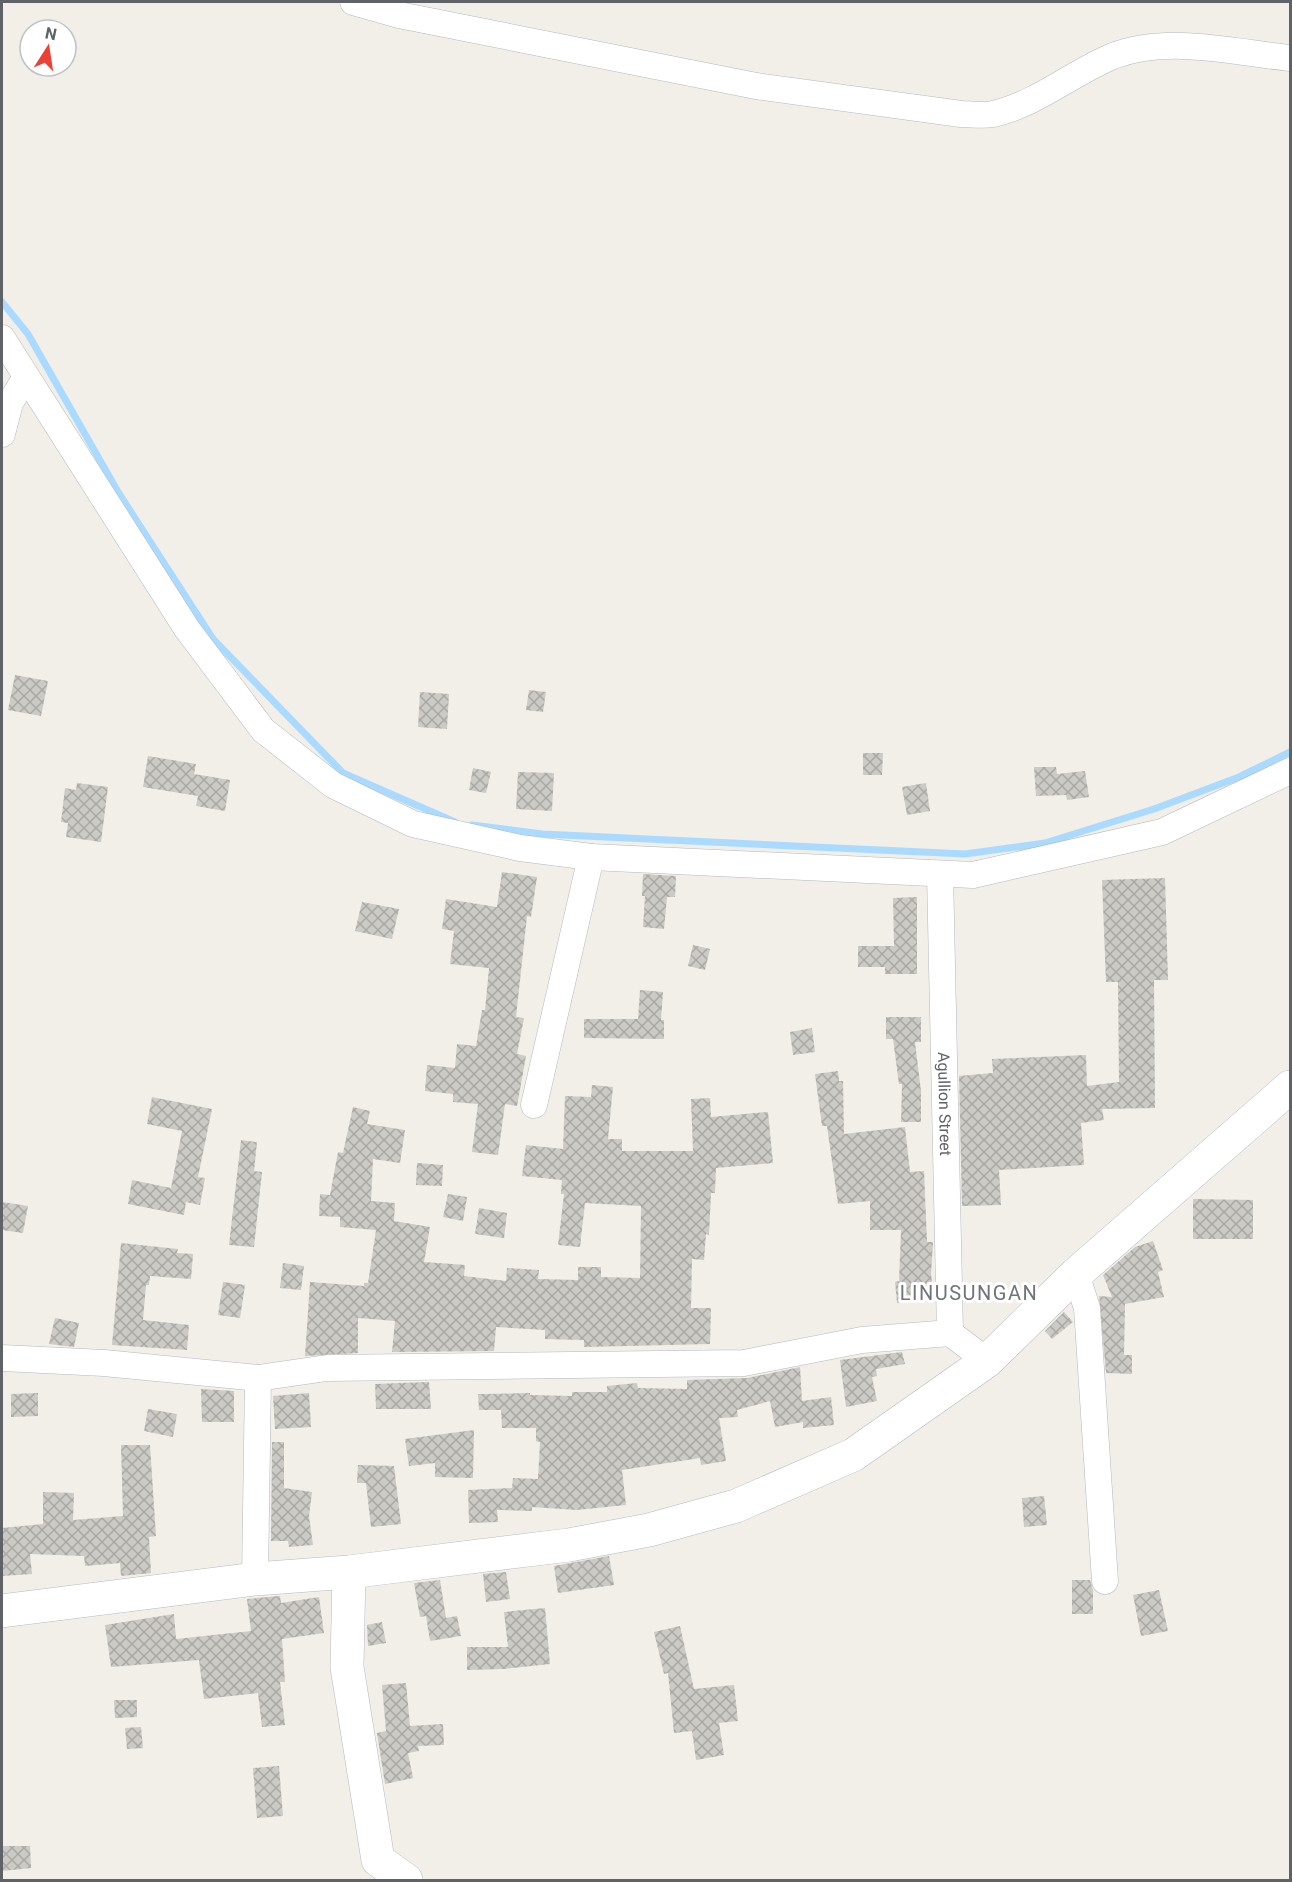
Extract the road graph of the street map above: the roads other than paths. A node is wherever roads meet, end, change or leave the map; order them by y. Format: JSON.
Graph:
{"nodes":[{"id":1,"x":353,"y":2,"type":"edge"},
{"id":2,"x":1290,"y":58,"type":"edge"},
{"id":3,"x":2,"y":338,"type":"edge"},
{"id":4,"x":26,"y":377,"type":"junction"},
{"id":5,"x":2,"y":434,"type":"edge"},
{"id":6,"x":1290,"y":771,"type":"edge"},
{"id":7,"x":591,"y":856,"type":"junction"},
{"id":8,"x":940,"y":873,"type":"junction"},
{"id":9,"x":1290,"y":1087,"type":"edge"},
{"id":10,"x":534,"y":1105,"type":"dead end"},
{"id":11,"x":1076,"y":1274,"type":"junction"},
{"id":12,"x":950,"y":1333,"type":"junction"},
{"id":13,"x":2,"y":1358,"type":"edge"},
{"id":14,"x":987,"y":1361,"type":"junction"},
{"id":15,"x":258,"y":1378,"type":"junction"},
{"id":16,"x":349,"y":1572,"type":"junction"},
{"id":17,"x":255,"y":1579,"type":"junction"},
{"id":18,"x":1105,"y":1581,"type":"dead end"},
{"id":19,"x":2,"y":1611,"type":"edge"},
{"id":20,"x":406,"y":1881,"type":"edge"}],
"edges":[{"from":1,"to":2,"type":"street"},
{"from":3,"to":4,"type":"street"},
{"from":4,"to":5,"type":"street"},
{"from":4,"to":7,"type":"street"},
{"from":6,"to":8,"type":"street"},
{"from":7,"to":8,"type":"street"},
{"from":7,"to":10,"type":"street"},
{"from":8,"to":12,"type":"street","name":"Agullion Street"},
{"from":9,"to":11,"type":"street"},
{"from":11,"to":14,"type":"street"},
{"from":11,"to":18,"type":"street"},
{"from":12,"to":14,"type":"street"},
{"from":12,"to":15,"type":"street"},
{"from":13,"to":15,"type":"street"},
{"from":14,"to":16,"type":"street"},
{"from":15,"to":17,"type":"street"},
{"from":16,"to":17,"type":"street"},
{"from":16,"to":20,"type":"street"},
{"from":17,"to":19,"type":"street"}]}
